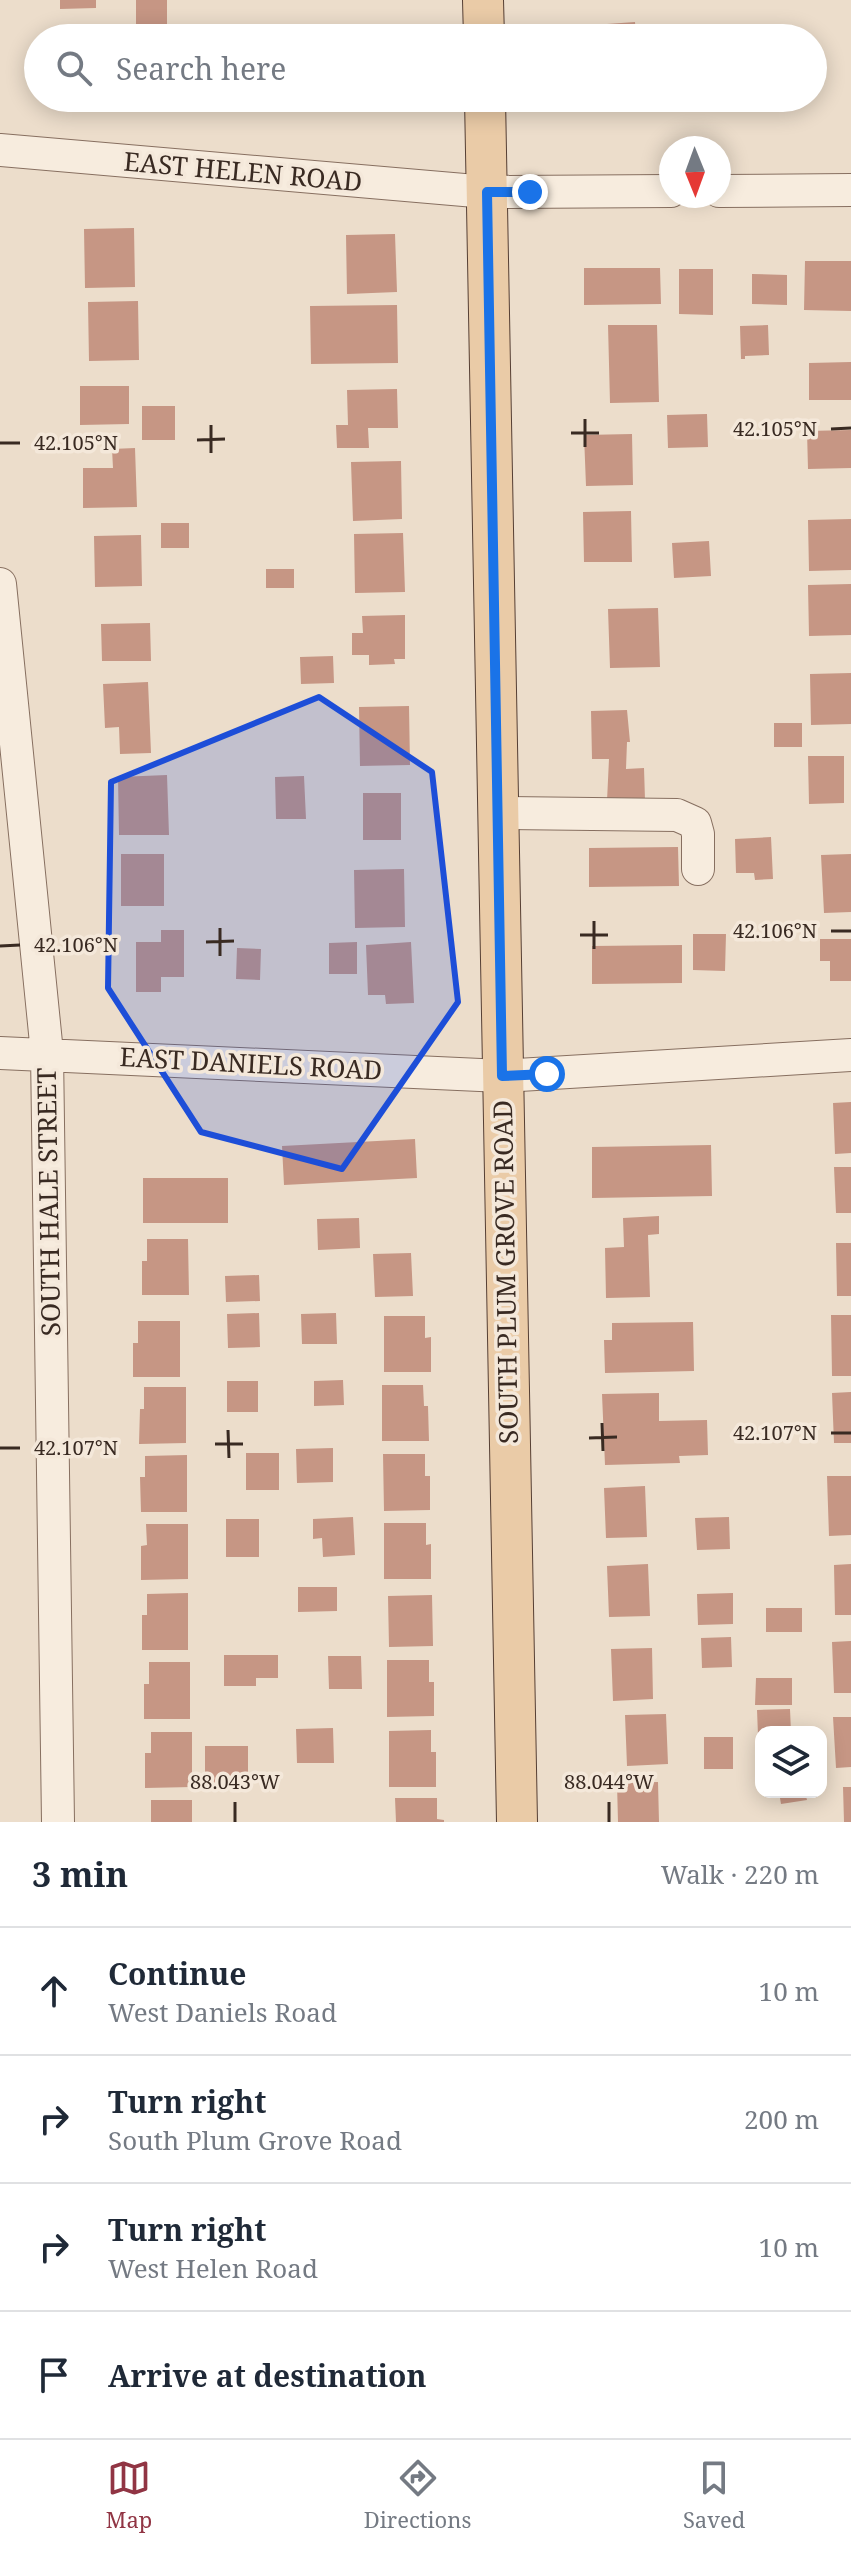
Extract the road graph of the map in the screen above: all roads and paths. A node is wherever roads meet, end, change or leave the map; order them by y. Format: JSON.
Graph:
{"nodes":[{"id":1,"x":483,"y":0,"type":"edge"},
{"id":2,"x":484,"y":24,"type":"edge"},
{"id":3,"x":485,"y":112,"type":"edge"},
{"id":4,"x":0,"y":150,"type":"edge"},
{"id":5,"x":851,"y":190,"type":"edge"},
{"id":6,"x":659,"y":191,"type":"edge"},
{"id":7,"x":731,"y":191,"type":"edge"},
{"id":8,"x":487,"y":192,"type":"junction"},
{"id":9,"x":0,"y":584,"type":"edge"},
{"id":10,"x":497,"y":813,"type":"junction"},
{"id":11,"x":698,"y":869,"type":"dead end"},
{"id":12,"x":0,"y":1053,"type":"edge"},
{"id":13,"x":47,"y":1053,"type":"junction"},
{"id":14,"x":851,"y":1055,"type":"edge"},
{"id":15,"x":502,"y":1076,"type":"junction"},
{"id":16,"x":58,"y":1822,"type":"edge"},
{"id":17,"x":517,"y":1822,"type":"edge"}],
"edges":[{"from":1,"to":2,"type":"main road"},
{"from":3,"to":8,"type":"main road","name":"SOUTH PLUM GROVE ROAD"},
{"from":4,"to":8,"type":"street","name":"EAST HELEN ROAD"},
{"from":5,"to":7,"type":"street"},
{"from":6,"to":8,"type":"street","name":"EAST HELEN ROAD"},
{"from":8,"to":10,"type":"main road","name":"SOUTH PLUM GROVE ROAD"},
{"from":9,"to":13,"type":"street","name":"SOUTH HALE STREET"},
{"from":10,"to":11,"type":"street"},
{"from":10,"to":15,"type":"main road","name":"SOUTH PLUM GROVE ROAD"},
{"from":12,"to":13,"type":"street","name":"EAST DANIELS ROAD"},
{"from":13,"to":15,"type":"street","name":"EAST DANIELS ROAD"},
{"from":13,"to":16,"type":"street","name":"SOUTH HALE STREET"},
{"from":14,"to":15,"type":"street","name":"EAST DANIELS ROAD"},
{"from":15,"to":17,"type":"main road","name":"SOUTH PLUM GROVE ROAD"}]}
